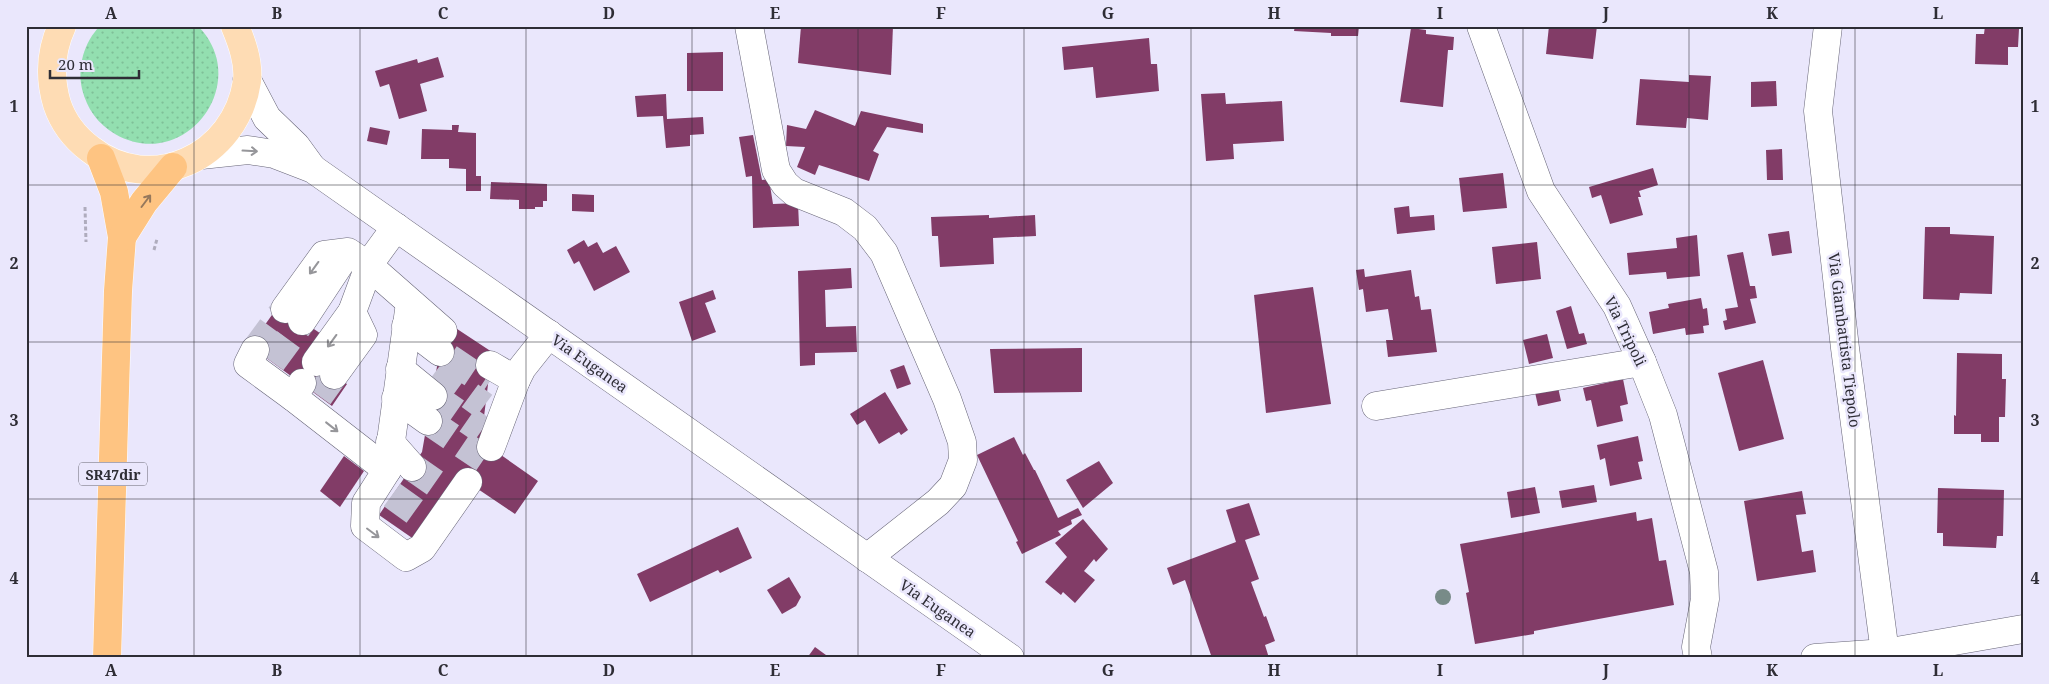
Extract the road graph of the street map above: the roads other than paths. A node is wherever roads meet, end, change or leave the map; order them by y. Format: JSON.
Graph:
{"nodes":[{"id":1,"x":47,"y":26,"type":"edge"},
{"id":2,"x":62,"y":26,"type":"edge"},
{"id":3,"x":749,"y":26,"type":"edge"},
{"id":4,"x":1480,"y":26,"type":"edge"},
{"id":5,"x":1828,"y":26,"type":"edge"},
{"id":6,"x":245,"y":34,"type":"edge"},
{"id":7,"x":52,"y":56,"type":"junction"},
{"id":8,"x":247,"y":80,"type":"junction"},
{"id":9,"x":201,"y":155,"type":"junction"},
{"id":10,"x":101,"y":158,"type":"junction"},
{"id":11,"x":173,"y":167,"type":"junction"},
{"id":12,"x":313,"y":169,"type":"junction"},
{"id":13,"x":396,"y":227,"type":"junction"},
{"id":14,"x":122,"y":237,"type":"junction"},
{"id":15,"x":359,"y":259,"type":"junction"},
{"id":16,"x":294,"y":315,"type":"tunnel mouth"},
{"id":17,"x":549,"y":334,"type":"junction"},
{"id":18,"x":405,"y":337,"type":"junction"},
{"id":19,"x":1642,"y":362,"type":"junction"},
{"id":20,"x":264,"y":363,"type":"dead end"},
{"id":21,"x":436,"y":374,"type":"junction"},
{"id":22,"x":312,"y":387,"type":"junction"},
{"id":23,"x":396,"y":398,"type":"junction"},
{"id":24,"x":1376,"y":406,"type":"dead end"},
{"id":25,"x":496,"y":407,"type":"dead end"},
{"id":26,"x":393,"y":479,"type":"junction"},
{"id":27,"x":459,"y":491,"type":"dead end"},
{"id":28,"x":867,"y":558,"type":"junction"},
{"id":29,"x":2023,"y":629,"type":"edge"},
{"id":30,"x":1885,"y":653,"type":"junction"},
{"id":31,"x":107,"y":658,"type":"edge"},
{"id":32,"x":1010,"y":658,"type":"edge"},
{"id":33,"x":1698,"y":658,"type":"edge"},
{"id":34,"x":1815,"y":658,"type":"edge"}],
"edges":[{"from":1,"to":7,"type":"main road","name":"Via Euganea"},
{"from":2,"to":7,"type":"main road","name":"Via Euganea"},
{"from":3,"to":28,"type":"street"},
{"from":4,"to":19,"type":"street","name":"Via Tripoli"},
{"from":5,"to":30,"type":"street","name":"Via Giambattista Tiepolo"},
{"from":6,"to":8,"type":"main road","name":"Via Euganea"},
{"from":7,"to":10,"type":"main road","name":"Via Euganea"},
{"from":8,"to":9,"type":"main road","name":"Via Euganea"},
{"from":8,"to":12,"type":"street","name":"Via Euganea"},
{"from":9,"to":11,"type":"main road","name":"Via Euganea"},
{"from":9,"to":12,"type":"street","name":"Via Euganea","one_way":true},
{"from":10,"to":11,"type":"main road","name":"Via Euganea"},
{"from":10,"to":14,"type":"highway","number":"SR47dir"},
{"from":14,"to":11,"type":"highway","number":"SR47dir","one_way":true},
{"from":12,"to":13,"type":"street","name":"Via Euganea"},
{"from":13,"to":15,"type":"street"},
{"from":13,"to":17,"type":"street","name":"Via Euganea"},
{"from":14,"to":31,"type":"highway","number":"SR47dir"},
{"from":15,"to":16,"type":"street","one_way":true},
{"from":15,"to":18,"type":"street"},
{"from":15,"to":22,"type":"street","one_way":true},
{"from":17,"to":25,"type":"street"},
{"from":17,"to":28,"type":"street","name":"Via Euganea"},
{"from":18,"to":21,"type":"street"},
{"from":18,"to":21,"type":"street"},
{"from":18,"to":23,"type":"street"},
{"from":19,"to":24,"type":"street"},
{"from":19,"to":33,"type":"street","name":"Via Tripoli"},
{"from":20,"to":22,"type":"street"},
{"from":21,"to":23,"type":"street"},
{"from":22,"to":26,"type":"street","one_way":true},
{"from":23,"to":26,"type":"street"},
{"from":26,"to":27,"type":"street","one_way":true},
{"from":28,"to":32,"type":"street","name":"Via Euganea"},
{"from":29,"to":30,"type":"street"},
{"from":30,"to":34,"type":"street"}]}
